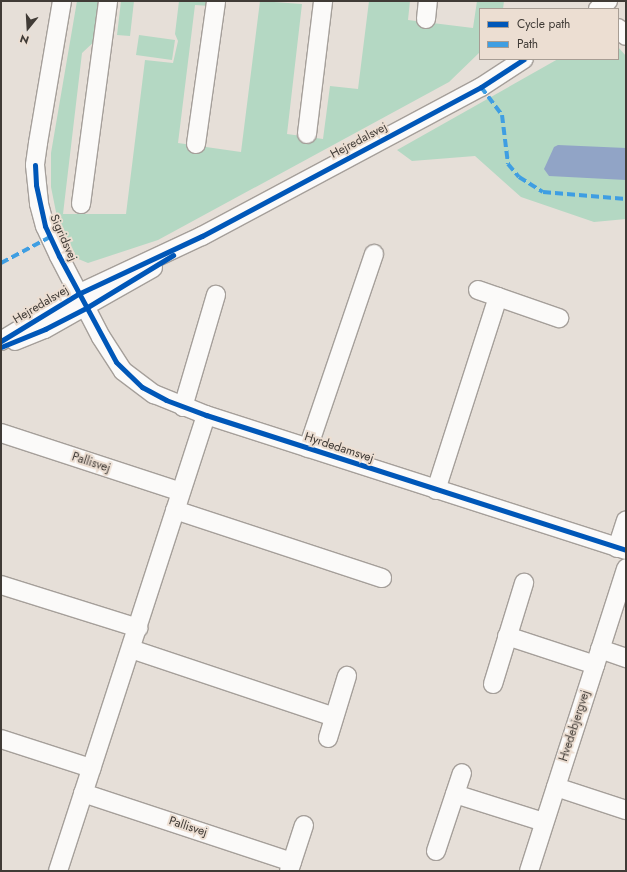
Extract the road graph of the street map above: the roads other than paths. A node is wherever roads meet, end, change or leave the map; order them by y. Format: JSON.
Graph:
{"nodes":[{"id":1,"x":62,"y":1,"type":"edge"},
{"id":2,"x":108,"y":1,"type":"edge"},
{"id":3,"x":216,"y":1,"type":"edge"},
{"id":4,"x":323,"y":1,"type":"edge"},
{"id":5,"x":428,"y":1,"type":"edge"},
{"id":6,"x":426,"y":19,"type":"dead end"},
{"id":7,"x":522,"y":60,"type":"edge"},
{"id":8,"x":308,"y":134,"type":"dead end"},
{"id":9,"x":196,"y":144,"type":"dead end"},
{"id":10,"x":81,"y":204,"type":"dead end"},
{"id":11,"x":374,"y":254,"type":"dead end"},
{"id":12,"x":478,"y":290,"type":"dead end"},
{"id":13,"x":216,"y":295,"type":"dead end"},
{"id":14,"x":498,"y":298,"type":"junction"},
{"id":15,"x":82,"y":301,"type":"junction"},
{"id":16,"x":560,"y":318,"type":"dead end"},
{"id":17,"x":1,"y":341,"type":"edge"},
{"id":18,"x":1,"y":347,"type":"edge"},
{"id":19,"x":183,"y":407,"type":"junction"},
{"id":20,"x":206,"y":415,"type":"junction"},
{"id":21,"x":1,"y":433,"type":"edge"},
{"id":22,"x":308,"y":448,"type":"junction"},
{"id":23,"x":436,"y":490,"type":"junction"},
{"id":24,"x":181,"y":492,"type":"junction"},
{"id":25,"x":175,"y":510,"type":"junction"},
{"id":26,"x":626,"y":520,"type":"edge"},
{"id":27,"x":622,"y":549,"type":"edge"},
{"id":28,"x":626,"y":568,"type":"edge"},
{"id":29,"x":382,"y":578,"type":"dead end"},
{"id":30,"x":524,"y":583,"type":"dead end"},
{"id":31,"x":1,"y":585,"type":"edge"},
{"id":32,"x":138,"y":628,"type":"junction"},
{"id":33,"x":507,"y":636,"type":"junction"},
{"id":34,"x":130,"y":649,"type":"junction"},
{"id":35,"x":597,"y":657,"type":"junction"},
{"id":36,"x":626,"y":658,"type":"edge"},
{"id":37,"x":347,"y":676,"type":"dead end"},
{"id":38,"x":493,"y":684,"type":"dead end"},
{"id":39,"x":334,"y":717,"type":"junction"},
{"id":40,"x":328,"y":738,"type":"dead end"},
{"id":41,"x":1,"y":739,"type":"edge"},
{"id":42,"x":92,"y":768,"type":"junction"},
{"id":43,"x":462,"y":773,"type":"dead end"},
{"id":44,"x":556,"y":787,"type":"junction"},
{"id":45,"x":84,"y":793,"type":"junction"},
{"id":46,"x":456,"y":794,"type":"junction"},
{"id":47,"x":626,"y":810,"type":"edge"},
{"id":48,"x":544,"y":822,"type":"junction"},
{"id":49,"x":304,"y":825,"type":"dead end"},
{"id":50,"x":436,"y":851,"type":"dead end"},
{"id":51,"x":291,"y":866,"type":"edge"},
{"id":52,"x":58,"y":871,"type":"edge"},
{"id":53,"x":529,"y":871,"type":"edge"}],
"edges":[{"from":1,"to":15,"type":"street","name":"Sigridsvej"},
{"from":2,"to":10,"type":"street"},
{"from":3,"to":9,"type":"street"},
{"from":4,"to":8,"type":"street"},
{"from":5,"to":6,"type":"street"},
{"from":7,"to":15,"type":"street","name":"Hejredalsvej"},
{"from":11,"to":22,"type":"street","name":"Hyrdedamsvej"},
{"from":12,"to":14,"type":"street"},
{"from":13,"to":19,"type":"street"},
{"from":14,"to":16,"type":"street"},
{"from":14,"to":23,"type":"street"},
{"from":15,"to":17,"type":"street","name":"Hejredalsvej"},
{"from":15,"to":18,"type":"street","name":"Hejredalsvej"},
{"from":15,"to":19,"type":"street","name":"Hyrdedamsvej"},
{"from":19,"to":20,"type":"street","name":"Hyrdedamsvej"},
{"from":20,"to":22,"type":"street","name":"Hyrdedamsvej"},
{"from":20,"to":24,"type":"street"},
{"from":21,"to":24,"type":"street","name":"Pallisvej"},
{"from":22,"to":23,"type":"street","name":"Hyrdedamsvej"},
{"from":23,"to":27,"type":"street","name":"Hyrdedamsvej"},
{"from":24,"to":25,"type":"street"},
{"from":25,"to":29,"type":"street"},
{"from":25,"to":32,"type":"street"},
{"from":26,"to":27,"type":"street","name":"Hyrdedamsvej"},
{"from":28,"to":35,"type":"street","name":"Hvedebjergvej"},
{"from":30,"to":33,"type":"street"},
{"from":31,"to":32,"type":"street"},
{"from":32,"to":34,"type":"street"},
{"from":33,"to":35,"type":"street"},
{"from":33,"to":38,"type":"street"},
{"from":34,"to":39,"type":"street"},
{"from":34,"to":42,"type":"street"},
{"from":35,"to":36,"type":"street"},
{"from":35,"to":44,"type":"street","name":"Hvedebjergvej"},
{"from":37,"to":39,"type":"street"},
{"from":39,"to":40,"type":"street"},
{"from":41,"to":42,"type":"street"},
{"from":42,"to":45,"type":"street"},
{"from":43,"to":46,"type":"street"},
{"from":44,"to":47,"type":"street"},
{"from":44,"to":48,"type":"street","name":"Hvedebjergvej"},
{"from":45,"to":51,"type":"street","name":"Pallisvej"},
{"from":45,"to":52,"type":"street"},
{"from":46,"to":48,"type":"street"},
{"from":46,"to":50,"type":"street"},
{"from":48,"to":53,"type":"street","name":"Hvedebjergvej"},
{"from":49,"to":51,"type":"street","name":"Pallisvej"}]}
